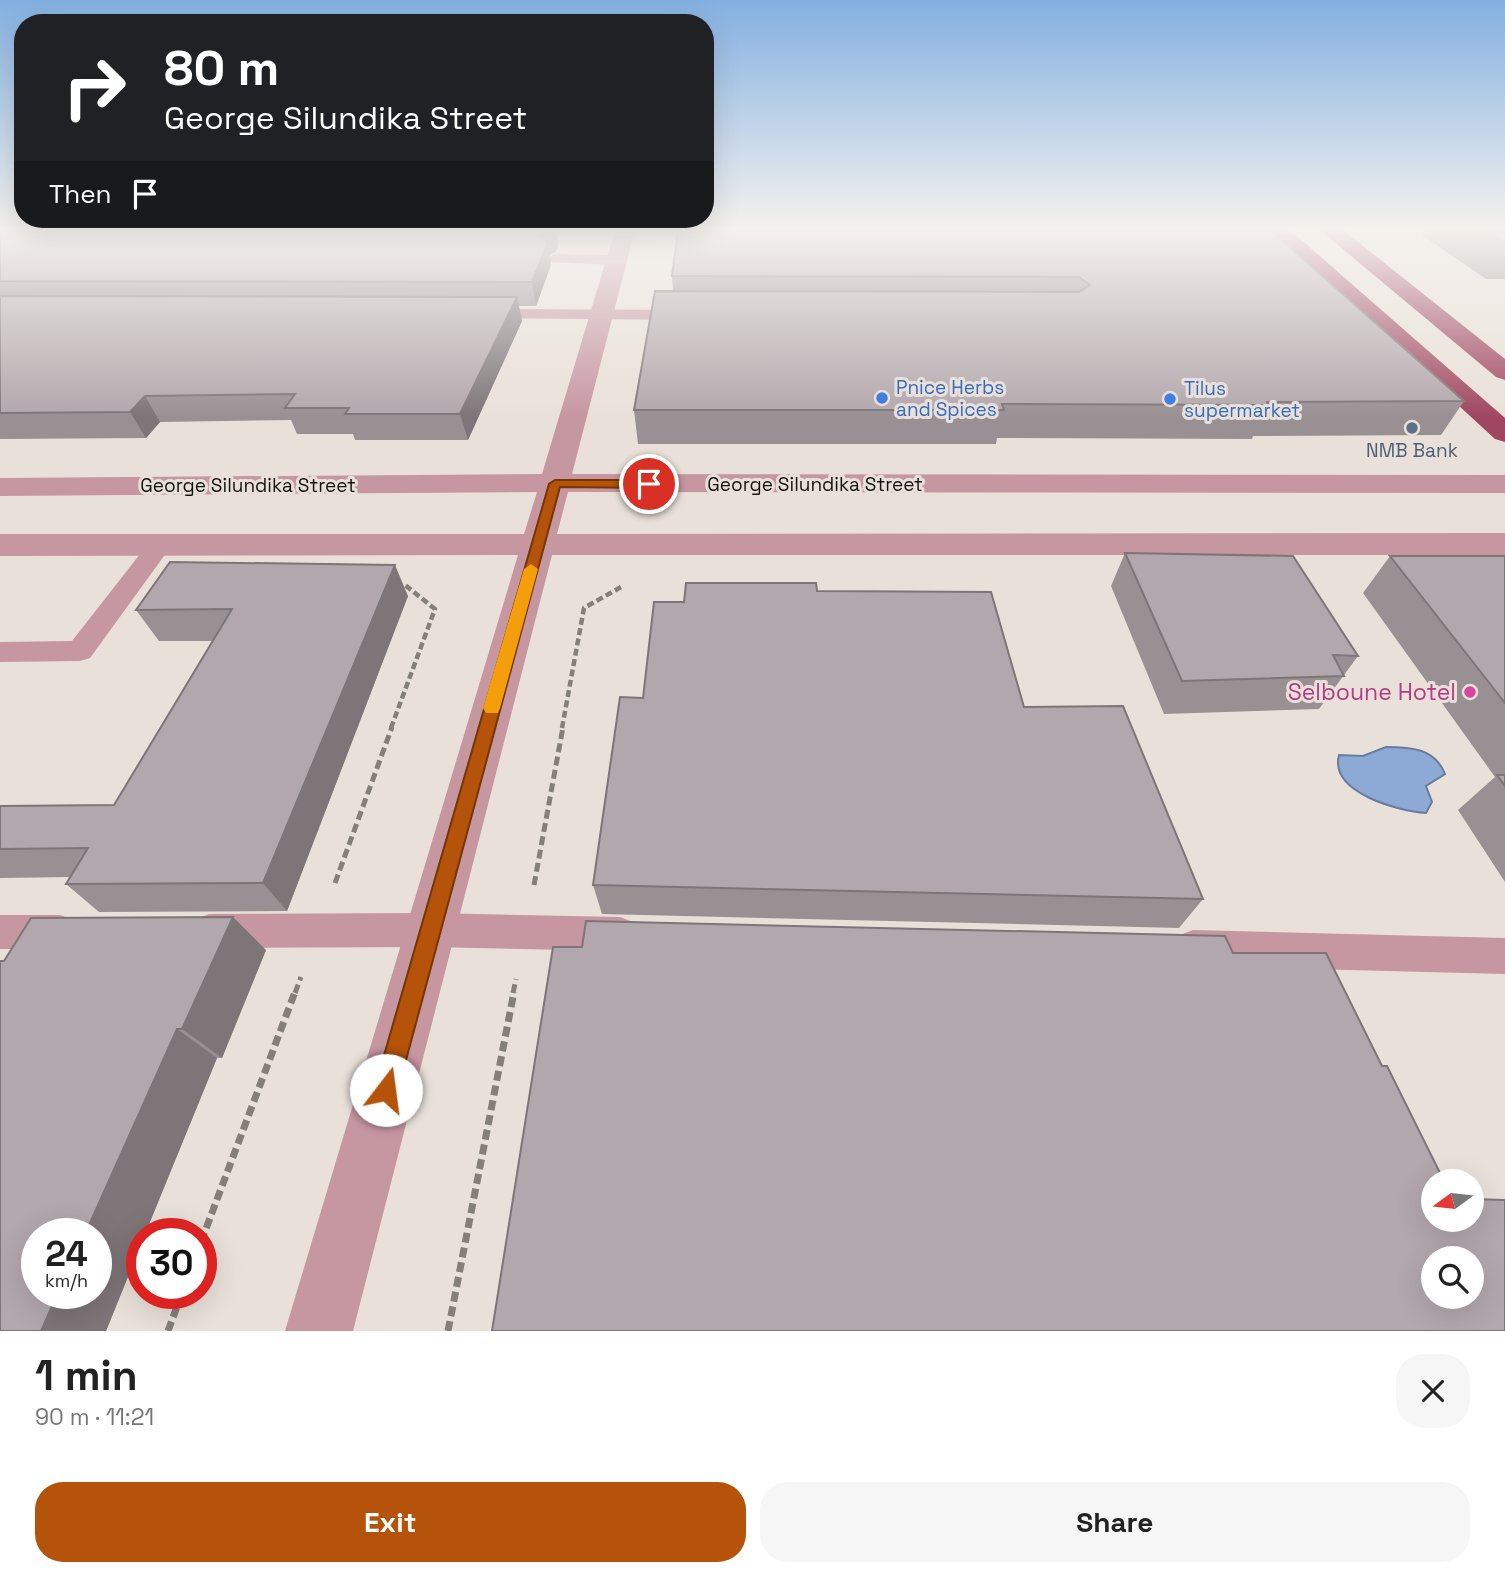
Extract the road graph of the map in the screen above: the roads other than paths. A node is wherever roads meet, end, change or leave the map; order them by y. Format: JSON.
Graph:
{"nodes":[{"id":1,"x":609,"y":292,"type":"edge"},
{"id":2,"x":1347,"y":292,"type":"edge"},
{"id":3,"x":1407,"y":292,"type":"edge"},
{"id":4,"x":460,"y":314,"type":"edge"},
{"id":5,"x":603,"y":315,"type":"junction"},
{"id":6,"x":707,"y":315,"type":"edge"},
{"id":7,"x":1505,"y":372,"type":"edge"},
{"id":8,"x":1505,"y":433,"type":"edge"},
{"id":9,"x":555,"y":484,"type":"junction"},
{"id":10,"x":1505,"y":484,"type":"edge"},
{"id":11,"x":0,"y":487,"type":"edge"},
{"id":12,"x":538,"y":544,"type":"junction"},
{"id":13,"x":1505,"y":544,"type":"edge"},
{"id":14,"x":0,"y":545,"type":"edge"},
{"id":15,"x":160,"y":545,"type":"junction"},
{"id":16,"x":0,"y":652,"type":"edge"},
{"id":17,"x":431,"y":930,"type":"junction"},
{"id":18,"x":180,"y":931,"type":"edge"},
{"id":19,"x":0,"y":932,"type":"edge"},
{"id":20,"x":97,"y":932,"type":"edge"},
{"id":21,"x":652,"y":935,"type":"edge"},
{"id":22,"x":1155,"y":947,"type":"edge"},
{"id":23,"x":1505,"y":956,"type":"edge"},
{"id":24,"x":319,"y":1331,"type":"edge"}],
"edges":[{"from":1,"to":5,"type":"street"},
{"from":2,"to":8,"type":"highway"},
{"from":3,"to":7,"type":"highway"},
{"from":4,"to":5,"type":"lane"},
{"from":5,"to":6,"type":"lane"},
{"from":5,"to":9,"type":"street"},
{"from":9,"to":10,"type":"street","name":"George Silundika Street"},
{"from":9,"to":11,"type":"street","name":"George Silundika Street"},
{"from":9,"to":12,"type":"street"},
{"from":12,"to":13,"type":"street"},
{"from":12,"to":15,"type":"street"},
{"from":12,"to":17,"type":"street"},
{"from":14,"to":15,"type":"street"},
{"from":15,"to":16,"type":"lane"},
{"from":17,"to":18,"type":"lane"},
{"from":17,"to":21,"type":"lane"},
{"from":17,"to":24,"type":"street"},
{"from":19,"to":20,"type":"lane"},
{"from":22,"to":23,"type":"lane"}]}
